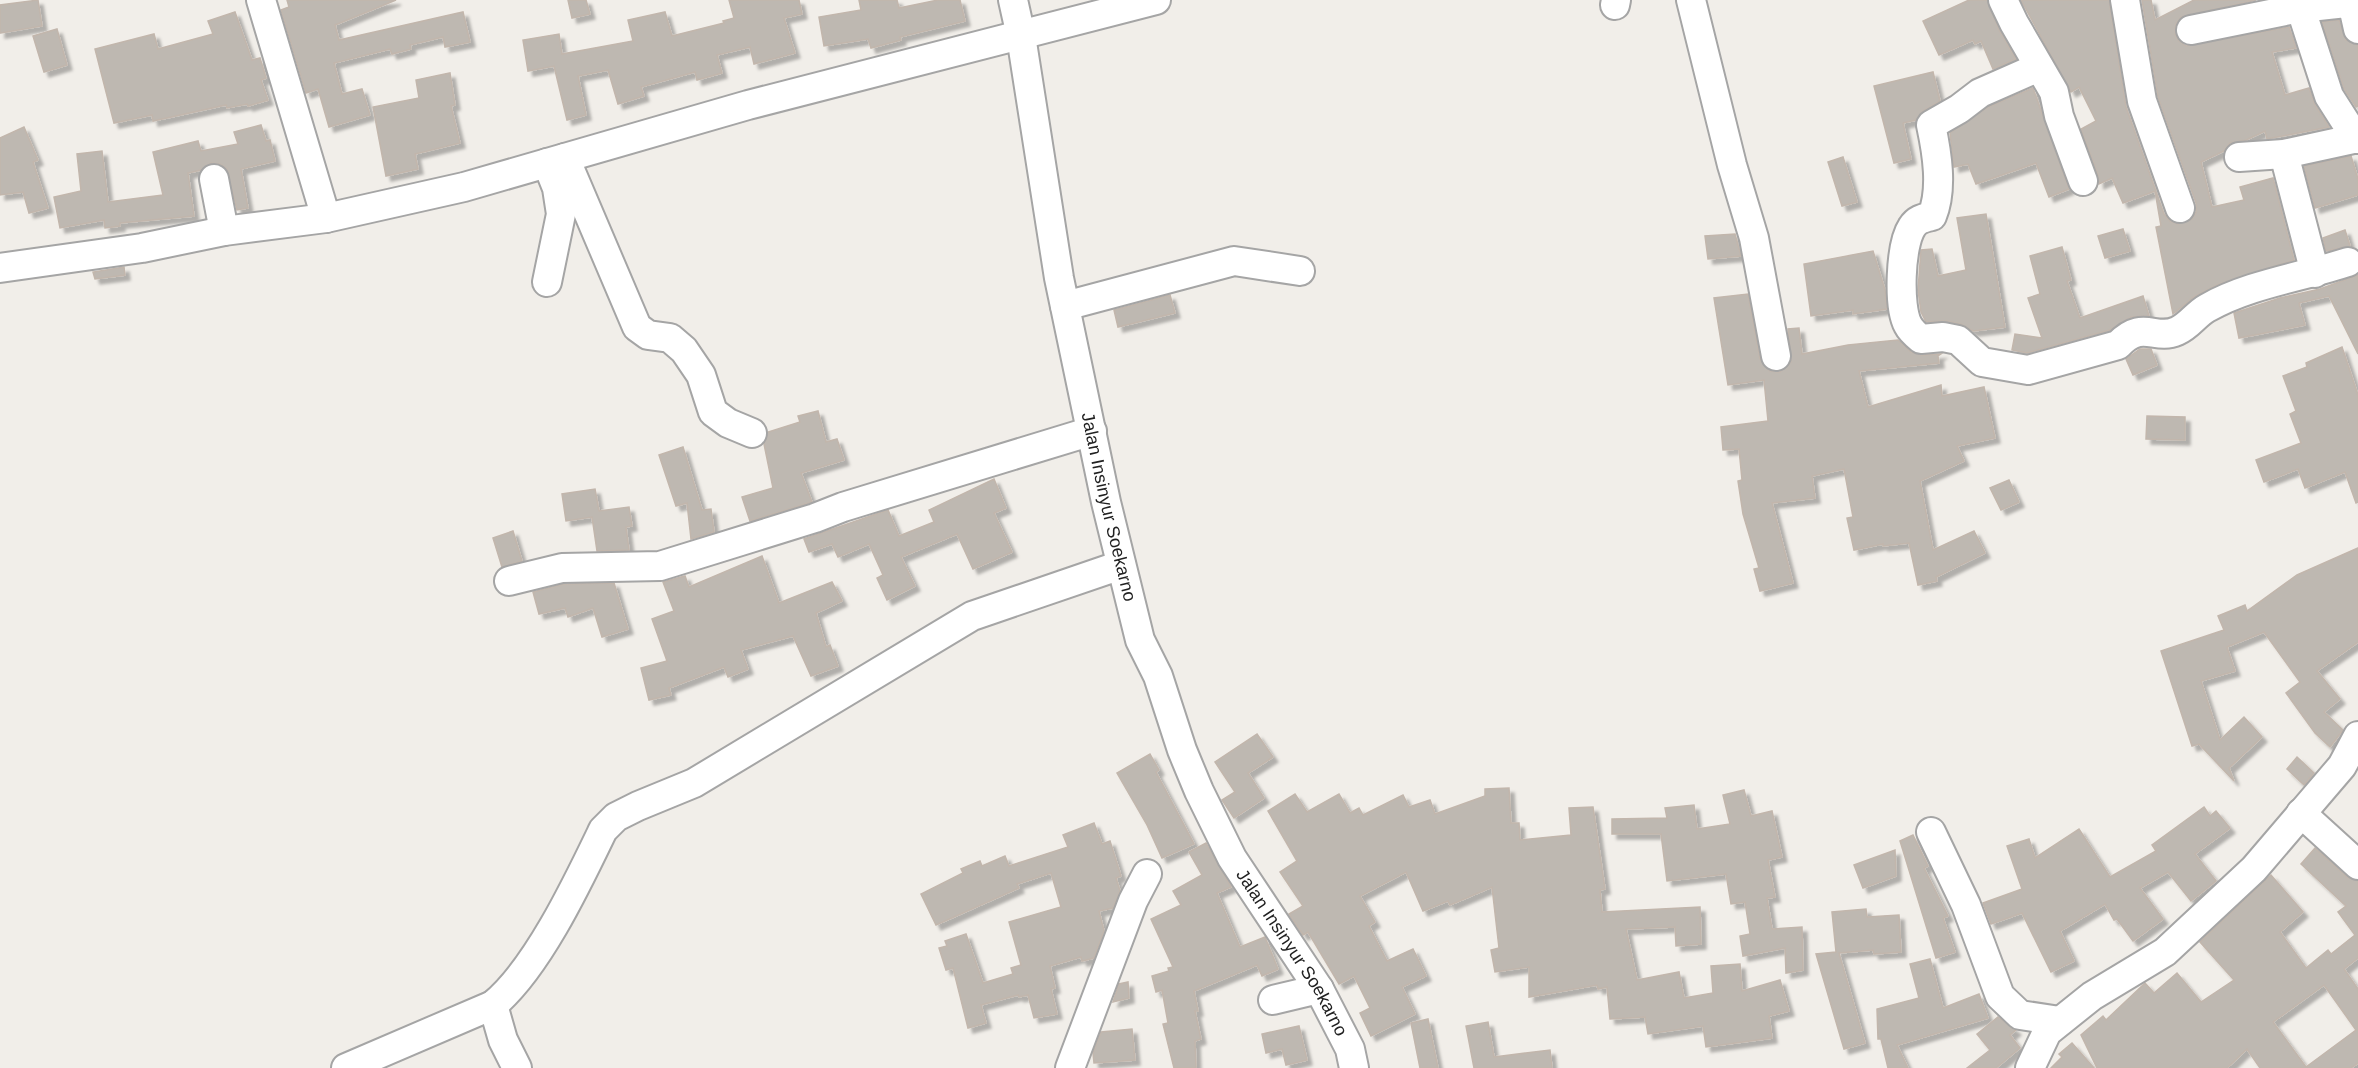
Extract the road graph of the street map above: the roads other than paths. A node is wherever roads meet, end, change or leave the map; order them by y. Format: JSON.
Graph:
{"nodes":[{"id":1,"x":1013,"y":0,"type":"edge"},
{"id":2,"x":1692,"y":0,"type":"edge"},
{"id":3,"x":2003,"y":0,"type":"edge"},
{"id":4,"x":2125,"y":0,"type":"edge"},
{"id":5,"x":263,"y":1,"type":"edge"},
{"id":6,"x":1139,"y":2,"type":"edge"},
{"id":7,"x":2299,"y":4,"type":"edge"},
{"id":8,"x":2358,"y":29,"type":"edge"},
{"id":9,"x":2191,"y":30,"type":"dead end"},
{"id":10,"x":1021,"y":36,"type":"junction"},
{"id":11,"x":2039,"y":68,"type":"junction"},
{"id":12,"x":2355,"y":139,"type":"edge"},
{"id":13,"x":2284,"y":154,"type":"junction"},
{"id":14,"x":2239,"y":157,"type":"dead end"},
{"id":15,"x":556,"y":160,"type":"junction"},
{"id":16,"x":214,"y":179,"type":"dead end"},
{"id":17,"x":2083,"y":181,"type":"dead end"},
{"id":18,"x":2180,"y":208,"type":"dead end"},
{"id":19,"x":326,"y":218,"type":"junction"},
{"id":20,"x":224,"y":231,"type":"junction"},
{"id":21,"x":2348,"y":262,"type":"dead end"},
{"id":22,"x":0,"y":268,"type":"edge"},
{"id":23,"x":1300,"y":271,"type":"dead end"},
{"id":24,"x":2315,"y":273,"type":"junction"},
{"id":25,"x":547,"y":282,"type":"dead end"},
{"id":26,"x":1065,"y":306,"type":"junction"},
{"id":27,"x":1776,"y":356,"type":"dead end"},
{"id":28,"x":1092,"y":431,"type":"junction"},
{"id":29,"x":752,"y":433,"type":"dead end"},
{"id":30,"x":1121,"y":566,"type":"junction"},
{"id":31,"x":509,"y":581,"type":"dead end"},
{"id":32,"x":2358,"y":736,"type":"edge"},
{"id":33,"x":2301,"y":813,"type":"junction"},
{"id":34,"x":1931,"y":832,"type":"dead end"},
{"id":35,"x":2358,"y":865,"type":"edge"},
{"id":36,"x":1147,"y":874,"type":"dead end"},
{"id":37,"x":1319,"y":989,"type":"junction"},
{"id":38,"x":1273,"y":1000,"type":"dead end"},
{"id":39,"x":493,"y":1005,"type":"junction"},
{"id":40,"x":2060,"y":1021,"type":"junction"},
{"id":41,"x":404,"y":1057,"type":"edge"},
{"id":42,"x":1071,"y":1067,"type":"edge"},
{"id":43,"x":346,"y":1068,"type":"edge"},
{"id":44,"x":517,"y":1068,"type":"edge"},
{"id":45,"x":1354,"y":1068,"type":"edge"},
{"id":46,"x":2030,"y":1068,"type":"edge"}],
"edges":[{"from":1,"to":10,"type":"street","name":"Jalan Insinyur Soekarno"},
{"from":2,"to":27,"type":"street"},
{"from":3,"to":11,"type":"street"},
{"from":4,"to":18,"type":"street"},
{"from":5,"to":19,"type":"street"},
{"from":6,"to":10,"type":"street"},
{"from":7,"to":8,"type":"street"},
{"from":7,"to":9,"type":"street"},
{"from":7,"to":12,"type":"street"},
{"from":10,"to":15,"type":"street"},
{"from":10,"to":26,"type":"street","name":"Jalan Insinyur Soekarno"},
{"from":11,"to":17,"type":"street"},
{"from":11,"to":24,"type":"street"},
{"from":12,"to":13,"type":"street"},
{"from":13,"to":14,"type":"street"},
{"from":13,"to":24,"type":"street"},
{"from":15,"to":19,"type":"street"},
{"from":15,"to":25,"type":"street"},
{"from":15,"to":29,"type":"street"},
{"from":16,"to":20,"type":"street"},
{"from":19,"to":20,"type":"street"},
{"from":20,"to":22,"type":"street"},
{"from":21,"to":24,"type":"street"},
{"from":23,"to":26,"type":"street"},
{"from":26,"to":28,"type":"street","name":"Jalan Insinyur Soekarno"},
{"from":28,"to":30,"type":"street","name":"Jalan Insinyur Soekarno"},
{"from":28,"to":31,"type":"street"},
{"from":30,"to":37,"type":"street","name":"Jalan Insinyur Soekarno"},
{"from":30,"to":39,"type":"street"},
{"from":32,"to":33,"type":"street"},
{"from":33,"to":35,"type":"street"},
{"from":33,"to":40,"type":"street"},
{"from":34,"to":40,"type":"street"},
{"from":36,"to":42,"type":"street"},
{"from":37,"to":38,"type":"street"},
{"from":37,"to":45,"type":"street","name":"Jalan Insinyur Soekarno"},
{"from":39,"to":41,"type":"street"},
{"from":39,"to":44,"type":"street"},
{"from":40,"to":46,"type":"street"},
{"from":41,"to":43,"type":"street"}]}
